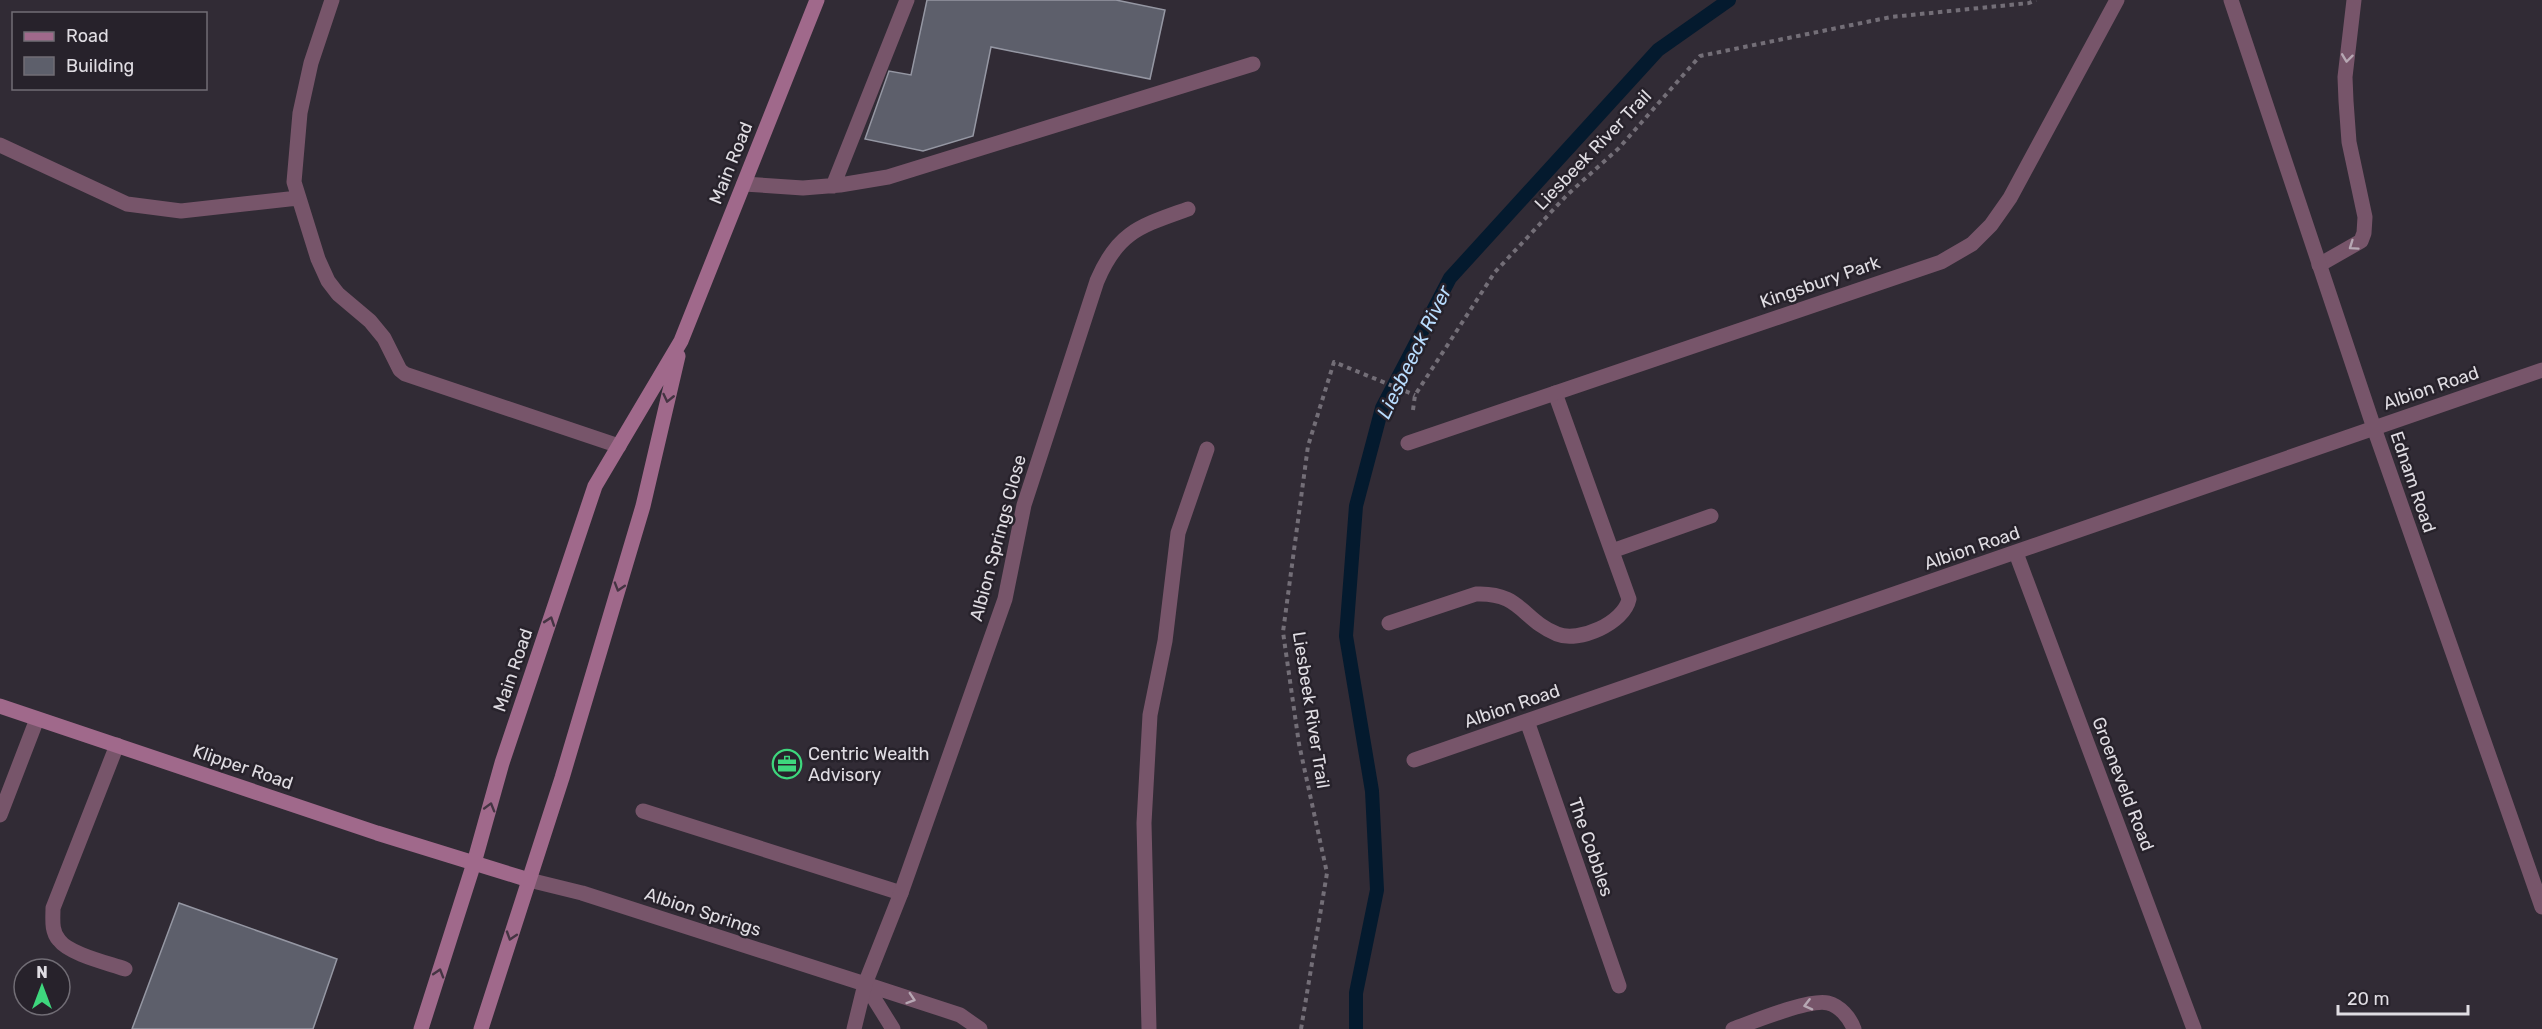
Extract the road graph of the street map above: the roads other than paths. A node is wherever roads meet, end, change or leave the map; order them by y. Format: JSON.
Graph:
{"nodes":[{"id":1,"x":332,"y":0,"type":"edge"},
{"id":2,"x":817,"y":0,"type":"edge"},
{"id":3,"x":907,"y":0,"type":"edge"},
{"id":4,"x":2117,"y":0,"type":"edge"},
{"id":5,"x":2231,"y":0,"type":"edge"},
{"id":6,"x":2354,"y":0,"type":"edge"},
{"id":7,"x":1253,"y":64,"type":"dead end"},
{"id":8,"x":0,"y":145,"type":"edge"},
{"id":9,"x":744,"y":184,"type":"junction"},
{"id":10,"x":832,"y":186,"type":"junction"},
{"id":11,"x":298,"y":198,"type":"junction"},
{"id":12,"x":1188,"y":208,"type":"dead end"},
{"id":13,"x":2319,"y":265,"type":"junction"},
{"id":14,"x":681,"y":341,"type":"junction"},
{"id":15,"x":2542,"y":370,"type":"edge"},
{"id":16,"x":1555,"y":393,"type":"junction"},
{"id":17,"x":2374,"y":428,"type":"junction"},
{"id":18,"x":1408,"y":443,"type":"dead end"},
{"id":19,"x":619,"y":446,"type":"junction"},
{"id":20,"x":1207,"y":449,"type":"dead end"},
{"id":21,"x":1711,"y":516,"type":"dead end"},
{"id":22,"x":1612,"y":551,"type":"junction"},
{"id":23,"x":2016,"y":553,"type":"junction"},
{"id":24,"x":1389,"y":623,"type":"dead end"},
{"id":25,"x":0,"y":706,"type":"edge"},
{"id":26,"x":36,"y":718,"type":"junction"},
{"id":27,"x":1527,"y":722,"type":"junction"},
{"id":28,"x":117,"y":746,"type":"junction"},
{"id":29,"x":1414,"y":760,"type":"dead end"},
{"id":30,"x":643,"y":811,"type":"dead end"},
{"id":31,"x":0,"y":815,"type":"edge"},
{"id":32,"x":474,"y":863,"type":"junction"},
{"id":33,"x":529,"y":880,"type":"junction"},
{"id":34,"x":901,"y":893,"type":"junction"},
{"id":35,"x":2542,"y":907,"type":"edge"},
{"id":36,"x":125,"y":969,"type":"dead end"},
{"id":37,"x":865,"y":984,"type":"junction"},
{"id":38,"x":1619,"y":986,"type":"dead end"},
{"id":39,"x":422,"y":1029,"type":"edge"},
{"id":40,"x":481,"y":1029,"type":"edge"},
{"id":41,"x":854,"y":1029,"type":"edge"},
{"id":42,"x":893,"y":1029,"type":"edge"},
{"id":43,"x":980,"y":1029,"type":"edge"},
{"id":44,"x":1149,"y":1029,"type":"edge"},
{"id":45,"x":1733,"y":1029,"type":"edge"},
{"id":46,"x":1854,"y":1029,"type":"edge"},
{"id":47,"x":2194,"y":1029,"type":"edge"}],
"edges":[{"from":1,"to":11,"type":"street"},
{"from":2,"to":9,"type":"main road","name":"Main Road"},
{"from":3,"to":10,"type":"street"},
{"from":4,"to":16,"type":"street","name":"Kingsbury Park"},
{"from":5,"to":13,"type":"street","name":"Ednam Road"},
{"from":6,"to":13,"type":"street","one_way":true},
{"from":7,"to":10,"type":"street"},
{"from":8,"to":11,"type":"street"},
{"from":9,"to":10,"type":"street"},
{"from":9,"to":14,"type":"main road","name":"Main Road"},
{"from":11,"to":19,"type":"street"},
{"from":12,"to":34,"type":"street","name":"Albion Springs Close"},
{"from":13,"to":17,"type":"street","name":"Ednam Road"},
{"from":14,"to":19,"type":"main road","name":"Main Road"},
{"from":14,"to":33,"type":"main road","name":"Main Road","one_way":true},
{"from":15,"to":17,"type":"street","name":"Albion Road"},
{"from":16,"to":18,"type":"street","name":"Kingsbury Park"},
{"from":16,"to":22,"type":"street"},
{"from":17,"to":23,"type":"street","name":"Albion Road"},
{"from":17,"to":35,"type":"street","name":"Ednam Road"},
{"from":32,"to":19,"type":"main road","name":"Main Road","one_way":true},
{"from":20,"to":44,"type":"street"},
{"from":21,"to":22,"type":"street"},
{"from":22,"to":24,"type":"street"},
{"from":23,"to":27,"type":"street","name":"Albion Road"},
{"from":23,"to":47,"type":"street","name":"Groeneveld Road"},
{"from":25,"to":26,"type":"main road","name":"Klipper Road"},
{"from":26,"to":28,"type":"main road","name":"Klipper Road"},
{"from":26,"to":31,"type":"street"},
{"from":27,"to":29,"type":"street","name":"Albion Road"},
{"from":27,"to":38,"type":"street","name":"The Cobbles"},
{"from":28,"to":32,"type":"main road","name":"Klipper Road"},
{"from":28,"to":36,"type":"street"},
{"from":30,"to":34,"type":"street"},
{"from":32,"to":33,"type":"main road","name":"Klipper Road"},
{"from":39,"to":32,"type":"main road","name":"Main Road","one_way":true},
{"from":33,"to":37,"type":"street","name":"Albion Springs"},
{"from":33,"to":40,"type":"main road","name":"Main Road","one_way":true},
{"from":34,"to":37,"type":"street","name":"Albion Springs Close"},
{"from":37,"to":41,"type":"street","name":"Albion Springs Close"},
{"from":37,"to":42,"type":"street"},
{"from":37,"to":43,"type":"street","name":"Albion Springs","one_way":true},
{"from":46,"to":45,"type":"street","one_way":true}]}
